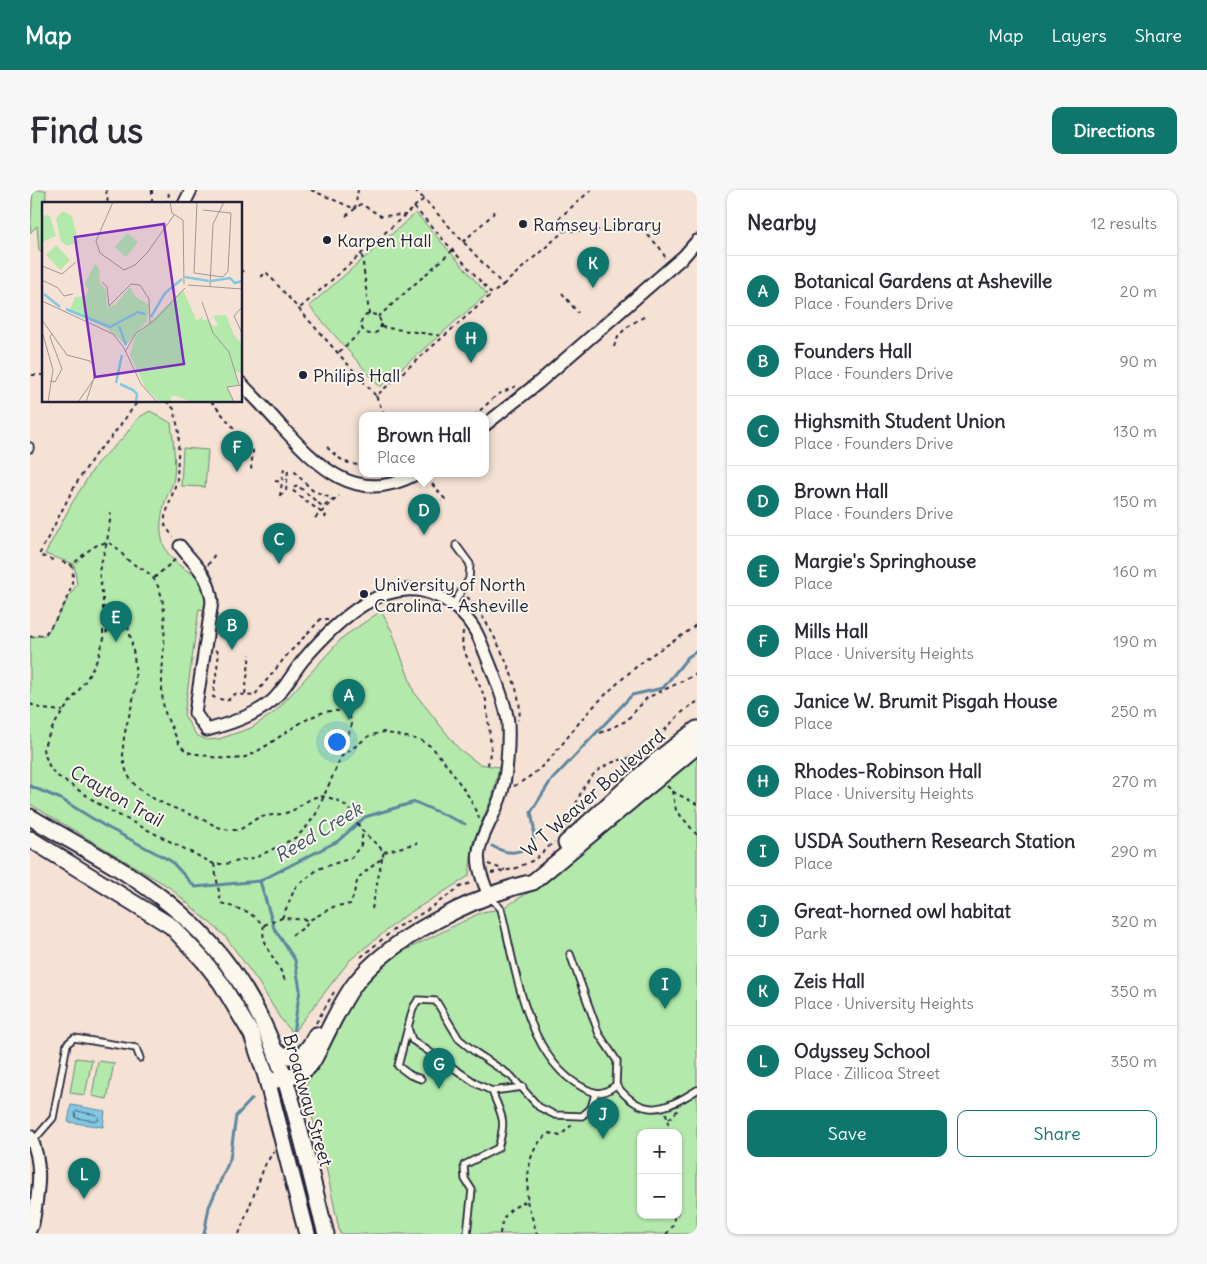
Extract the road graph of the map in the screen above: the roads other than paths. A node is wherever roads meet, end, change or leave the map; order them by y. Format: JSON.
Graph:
{"nodes":[{"id":1,"x":190,"y":190,"type":"edge"},
{"id":2,"x":185,"y":202,"type":"edge"},
{"id":3,"x":697,"y":241,"type":"edge"},
{"id":4,"x":242,"y":384,"type":"edge"},
{"id":5,"x":489,"y":422,"type":"edge"},
{"id":6,"x":408,"y":477,"type":"edge"},
{"id":7,"x":456,"y":545,"type":"dead end"},
{"id":8,"x":182,"y":548,"type":"road end"},
{"id":9,"x":455,"y":607,"type":"junction"},
{"id":10,"x":697,"y":729,"type":"edge"},
{"id":11,"x":697,"y":746,"type":"edge"},
{"id":12,"x":30,"y":817,"type":"edge"},
{"id":13,"x":30,"y":839,"type":"edge"},
{"id":14,"x":513,"y":887,"type":"junction"},
{"id":15,"x":490,"y":897,"type":"junction"},
{"id":16,"x":570,"y":954,"type":"dead end"},
{"id":17,"x":354,"y":985,"type":"junction"},
{"id":18,"x":408,"y":1028,"type":"junction"},
{"id":19,"x":277,"y":1052,"type":"junction"},
{"id":20,"x":140,"y":1058,"type":"dead end"},
{"id":21,"x":285,"y":1077,"type":"junction"},
{"id":22,"x":422,"y":1079,"type":"dead end"},
{"id":23,"x":268,"y":1082,"type":"junction"},
{"id":24,"x":616,"y":1085,"type":"junction"},
{"id":25,"x":523,"y":1087,"type":"junction"},
{"id":26,"x":697,"y":1090,"type":"edge"},
{"id":27,"x":492,"y":1091,"type":"junction"},
{"id":28,"x":595,"y":1094,"type":"junction"},
{"id":29,"x":31,"y":1138,"type":"edge"},
{"id":30,"x":30,"y":1230,"type":"edge"},
{"id":31,"x":306,"y":1234,"type":"edge"},
{"id":32,"x":326,"y":1234,"type":"edge"},
{"id":33,"x":467,"y":1234,"type":"edge"}],
"edges":[{"from":1,"to":2,"type":"street"},
{"from":3,"to":5,"type":"street"},
{"from":4,"to":6,"type":"street"},
{"from":7,"to":9,"type":"lane"},
{"from":8,"to":9,"type":"street"},
{"from":9,"to":15,"type":"street"},
{"from":10,"to":14,"type":"main road","name":"W T Weaver Boulevard"},
{"from":11,"to":14,"type":"main road","name":"W T Weaver Boulevard"},
{"from":12,"to":19,"type":"main road","name":"Broadway Street"},
{"from":13,"to":23,"type":"main road","name":"Broadway Street"},
{"from":14,"to":15,"type":"main road","name":"W T Weaver Boulevard"},
{"from":15,"to":17,"type":"main road","name":"W T Weaver Boulevard"},
{"from":15,"to":28,"type":"lane"},
{"from":16,"to":24,"type":"lane"},
{"from":17,"to":19,"type":"main road","name":"W T Weaver Boulevard"},
{"from":17,"to":21,"type":"main road","name":"W T Weaver Boulevard"},
{"from":18,"to":22,"type":"lane"},
{"from":18,"to":25,"type":"lane"},
{"from":18,"to":27,"type":"lane"},
{"from":19,"to":21,"type":"main road","name":"Broadway Street"},
{"from":20,"to":29,"type":"lane"},
{"from":21,"to":23,"type":"main road","name":"W T Weaver Boulevard"},
{"from":21,"to":32,"type":"main road","name":"Broadway Street"},
{"from":23,"to":31,"type":"main road","name":"Broadway Street"},
{"from":24,"to":26,"type":"lane"},
{"from":24,"to":28,"type":"lane"},
{"from":25,"to":27,"type":"lane"},
{"from":25,"to":28,"type":"lane"},
{"from":27,"to":33,"type":"lane"},
{"from":29,"to":30,"type":"street"}]}
